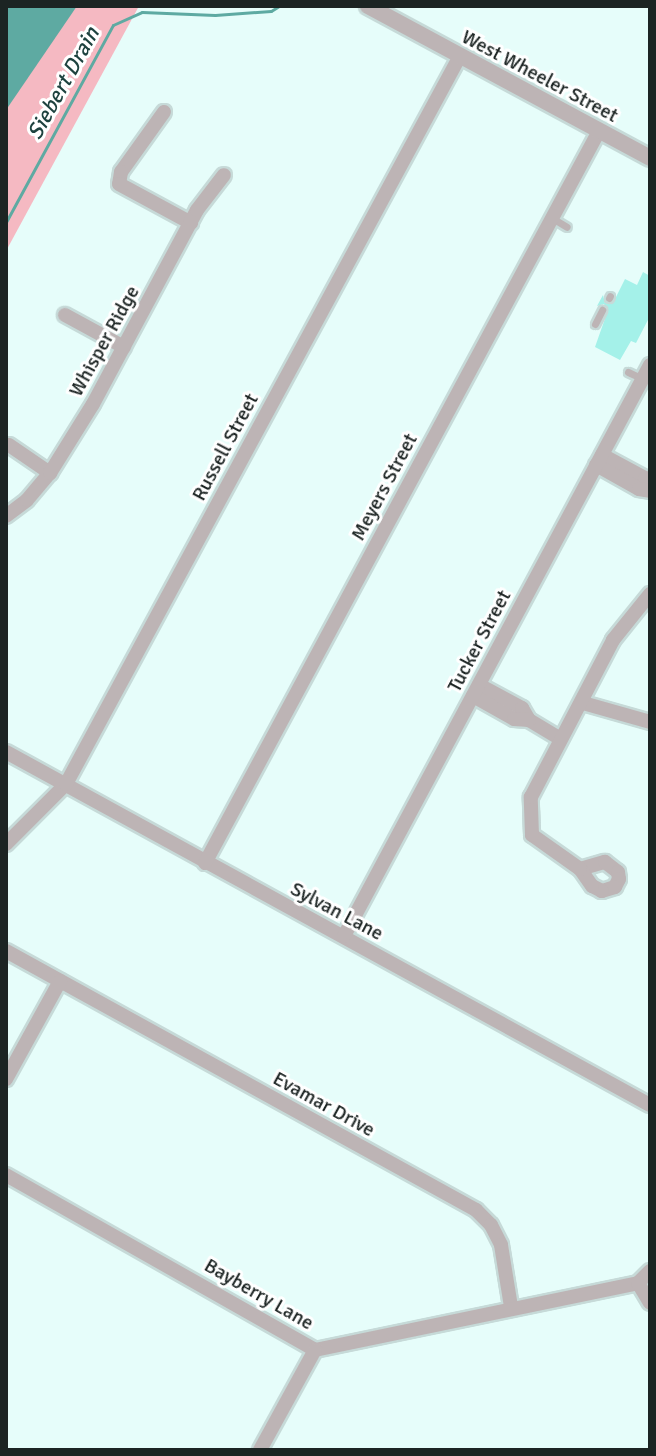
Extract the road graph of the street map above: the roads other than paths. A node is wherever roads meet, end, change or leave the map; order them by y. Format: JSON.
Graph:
{"nodes":[{"id":1,"x":368,"y":6,"type":"edge"},
{"id":2,"x":460,"y":56,"type":"junction"},
{"id":3,"x":164,"y":112,"type":"dead end"},
{"id":4,"x":599,"y":131,"type":"junction"},
{"id":5,"x":650,"y":158,"type":"edge"},
{"id":6,"x":224,"y":175,"type":"dead end"},
{"id":7,"x":552,"y":218,"type":"junction"},
{"id":8,"x":191,"y":223,"type":"junction"},
{"id":9,"x":567,"y":227,"type":"dead end"},
{"id":10,"x":602,"y":310,"type":"dead end"},
{"id":11,"x":65,"y":315,"type":"dead end"},
{"id":12,"x":595,"y":324,"type":"dead end"},
{"id":13,"x":124,"y":347,"type":"junction"},
{"id":14,"x":650,"y":365,"type":"edge"},
{"id":15,"x":628,"y":372,"type":"dead end"},
{"id":16,"x":643,"y":379,"type":"junction"},
{"id":17,"x":9,"y":445,"type":"dead end"},
{"id":18,"x":599,"y":460,"type":"junction"},
{"id":19,"x":50,"y":473,"type":"junction"},
{"id":20,"x":650,"y":488,"type":"edge"},
{"id":21,"x":6,"y":516,"type":"edge"},
{"id":22,"x":650,"y":594,"type":"edge"},
{"id":23,"x":476,"y":690,"type":"junction"},
{"id":24,"x":583,"y":703,"type":"junction"},
{"id":25,"x":650,"y":722,"type":"edge"},
{"id":26,"x":559,"y":738,"type":"junction"},
{"id":27,"x":6,"y":752,"type":"edge"},
{"id":28,"x":66,"y":784,"type":"junction"},
{"id":29,"x":6,"y":844,"type":"edge"},
{"id":30,"x":205,"y":863,"type":"junction"},
{"id":31,"x":580,"y":869,"type":"dead end"},
{"id":32,"x":344,"y":936,"type":"junction"},
{"id":33,"x":6,"y":951,"type":"edge"},
{"id":34,"x":60,"y":981,"type":"junction"},
{"id":35,"x":6,"y":1079,"type":"edge"},
{"id":36,"x":650,"y":1105,"type":"edge"},
{"id":37,"x":6,"y":1175,"type":"edge"},
{"id":38,"x":650,"y":1271,"type":"edge"},
{"id":39,"x":638,"y":1283,"type":"junction"},
{"id":40,"x":650,"y":1303,"type":"edge"},
{"id":41,"x":511,"y":1307,"type":"junction"},
{"id":42,"x":315,"y":1350,"type":"junction"},
{"id":43,"x":260,"y":1450,"type":"edge"}],
"edges":[{"from":1,"to":2,"type":"street","name":"West Wheeler Street"},
{"from":2,"to":4,"type":"street","name":"West Wheeler Street"},
{"from":2,"to":28,"type":"street","name":"Russell Street"},
{"from":3,"to":8,"type":"street"},
{"from":4,"to":5,"type":"street","name":"West Wheeler Street"},
{"from":4,"to":7,"type":"street","name":"Meyers Street"},
{"from":6,"to":8,"type":"street","name":"Whisper Ridge"},
{"from":7,"to":9,"type":"lane"},
{"from":7,"to":30,"type":"street","name":"Meyers Street"},
{"from":8,"to":13,"type":"street","name":"Whisper Ridge"},
{"from":10,"to":12,"type":"lane"},
{"from":11,"to":13,"type":"street"},
{"from":13,"to":19,"type":"street","name":"Whisper Ridge"},
{"from":14,"to":16,"type":"street","name":"Tucker Street"},
{"from":15,"to":16,"type":"lane"},
{"from":16,"to":18,"type":"street","name":"Tucker Street"},
{"from":17,"to":19,"type":"street"},
{"from":18,"to":20,"type":"street"},
{"from":18,"to":23,"type":"street","name":"Tucker Street"},
{"from":19,"to":21,"type":"street","name":"Whisper Ridge"},
{"from":22,"to":24,"type":"street"},
{"from":23,"to":26,"type":"street"},
{"from":23,"to":32,"type":"street","name":"Tucker Street"},
{"from":24,"to":25,"type":"street"},
{"from":24,"to":26,"type":"street"},
{"from":26,"to":31,"type":"street"},
{"from":27,"to":28,"type":"street","name":"Sylvan Lane"},
{"from":28,"to":29,"type":"street","name":"Russell Street"},
{"from":28,"to":30,"type":"street","name":"Sylvan Lane"},
{"from":30,"to":32,"type":"street","name":"Sylvan Lane"},
{"from":32,"to":36,"type":"street","name":"Sylvan Lane"},
{"from":33,"to":34,"type":"street"},
{"from":34,"to":35,"type":"street"},
{"from":34,"to":41,"type":"street","name":"Evamar Drive"},
{"from":37,"to":42,"type":"street","name":"Bayberry Lane"},
{"from":38,"to":39,"type":"street"},
{"from":39,"to":40,"type":"street"},
{"from":39,"to":41,"type":"street","name":"Bayberry Lane"},
{"from":41,"to":42,"type":"street","name":"Bayberry Lane"},
{"from":42,"to":43,"type":"street"}]}
